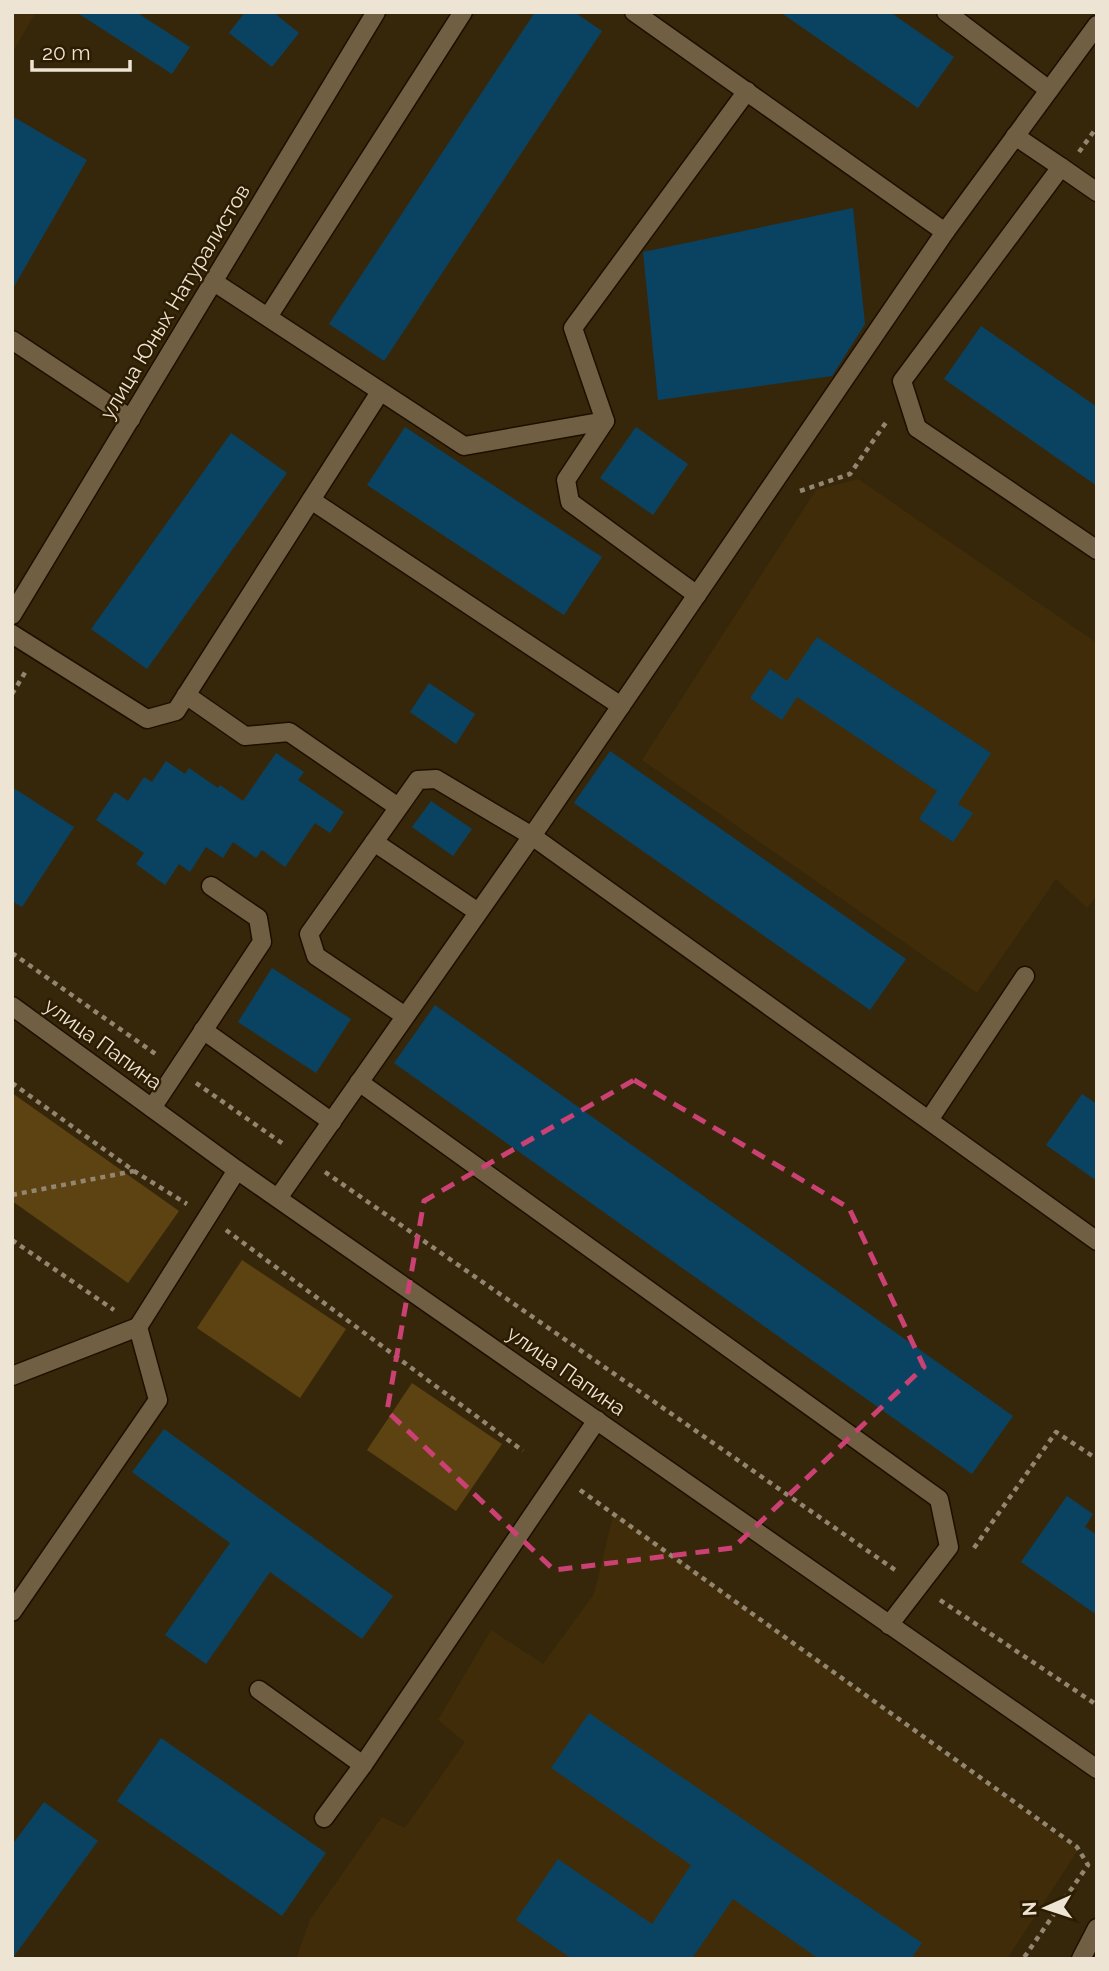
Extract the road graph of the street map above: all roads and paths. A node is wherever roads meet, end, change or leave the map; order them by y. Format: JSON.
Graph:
{"nodes":[{"id":1,"x":376,"y":12,"type":"edge"},
{"id":2,"x":463,"y":12,"type":"edge"},
{"id":3,"x":634,"y":12,"type":"edge"},
{"id":4,"x":946,"y":12,"type":"edge"},
{"id":5,"x":1097,"y":24,"type":"edge"},
{"id":6,"x":1049,"y":89,"type":"junction"},
{"id":7,"x":747,"y":91,"type":"junction"},
{"id":8,"x":1097,"y":127,"type":"edge"},
{"id":9,"x":1015,"y":136,"type":"junction"},
{"id":10,"x":1067,"y":164,"type":"junction"},
{"id":11,"x":1097,"y":192,"type":"edge"},
{"id":12,"x":946,"y":232,"type":"junction"},
{"id":13,"x":214,"y":282,"type":"junction"},
{"id":14,"x":268,"y":317,"type":"junction"},
{"id":15,"x":12,"y":340,"type":"edge"},
{"id":16,"x":380,"y":391,"type":"junction"},
{"id":17,"x":890,"y":418,"type":"dead end"},
{"id":18,"x":131,"y":419,"type":"junction"},
{"id":19,"x":605,"y":421,"type":"junction"},
{"id":20,"x":311,"y":500,"type":"junction"},
{"id":21,"x":792,"y":501,"type":"dead end"},
{"id":22,"x":1097,"y":550,"type":"edge"},
{"id":23,"x":697,"y":595,"type":"junction"},
{"id":24,"x":12,"y":615,"type":"edge"},
{"id":25,"x":12,"y":634,"type":"edge"},
{"id":26,"x":186,"y":695,"type":"junction"},
{"id":27,"x":621,"y":706,"type":"junction"},
{"id":28,"x":398,"y":807,"type":"junction"},
{"id":29,"x":532,"y":836,"type":"junction"},
{"id":30,"x":374,"y":842,"type":"junction"},
{"id":31,"x":211,"y":886,"type":"dead end"},
{"id":32,"x":478,"y":912,"type":"junction"},
{"id":33,"x":12,"y":953,"type":"edge"},
{"id":34,"x":1025,"y":976,"type":"dead end"},
{"id":35,"x":12,"y":1006,"type":"edge"},
{"id":36,"x":405,"y":1016,"type":"junction"},
{"id":37,"x":204,"y":1030,"type":"junction"},
{"id":38,"x":177,"y":1069,"type":"junction"},
{"id":39,"x":359,"y":1082,"type":"junction"},
{"id":40,"x":12,"y":1083,"type":"edge"},
{"id":41,"x":152,"y":1108,"type":"junction"},
{"id":42,"x":929,"y":1120,"type":"junction"},
{"id":43,"x":332,"y":1122,"type":"junction"},
{"id":44,"x":306,"y":1159,"type":"junction"},
{"id":45,"x":237,"y":1170,"type":"junction"},
{"id":46,"x":134,"y":1171,"type":"junction"},
{"id":47,"x":12,"y":1195,"type":"edge"},
{"id":48,"x":278,"y":1198,"type":"junction"},
{"id":49,"x":207,"y":1215,"type":"junction"},
{"id":50,"x":12,"y":1240,"type":"edge"},
{"id":51,"x":1097,"y":1241,"type":"edge"},
{"id":52,"x":138,"y":1327,"type":"junction"},
{"id":53,"x":12,"y":1376,"type":"edge"},
{"id":54,"x":597,"y":1420,"type":"junction"},
{"id":55,"x":523,"y":1451,"type":"dead end"},
{"id":56,"x":1097,"y":1459,"type":"edge"},
{"id":57,"x":560,"y":1475,"type":"junction"},
{"id":58,"x":970,"y":1554,"type":"dead end"},
{"id":59,"x":919,"y":1586,"type":"junction"},
{"id":60,"x":12,"y":1612,"type":"edge"},
{"id":61,"x":889,"y":1625,"type":"junction"},
{"id":62,"x":259,"y":1690,"type":"dead end"},
{"id":63,"x":1097,"y":1705,"type":"edge"},
{"id":64,"x":363,"y":1765,"type":"junction"},
{"id":65,"x":1097,"y":1769,"type":"edge"},
{"id":66,"x":324,"y":1818,"type":"dead end"},
{"id":67,"x":1097,"y":1928,"type":"edge"},
{"id":68,"x":1023,"y":1959,"type":"edge"},
{"id":69,"x":1081,"y":1959,"type":"edge"}],
"edges":[{"from":1,"to":13,"type":"street","name":"улица Юных Натуралистов"},
{"from":2,"to":14,"type":"street"},
{"from":3,"to":7,"type":"street"},
{"from":4,"to":6,"type":"street"},
{"from":5,"to":6,"type":"street"},
{"from":6,"to":9,"type":"street"},
{"from":7,"to":12,"type":"street"},
{"from":7,"to":19,"type":"street"},
{"from":8,"to":10,"type":"path"},
{"from":9,"to":10,"type":"street"},
{"from":9,"to":12,"type":"street"},
{"from":10,"to":11,"type":"street"},
{"from":10,"to":22,"type":"street"},
{"from":12,"to":23,"type":"street"},
{"from":13,"to":14,"type":"street"},
{"from":13,"to":18,"type":"street","name":"улица Юных Натуралистов"},
{"from":14,"to":16,"type":"street"},
{"from":15,"to":18,"type":"street"},
{"from":16,"to":19,"type":"street"},
{"from":16,"to":20,"type":"street"},
{"from":17,"to":21,"type":"path"},
{"from":18,"to":24,"type":"street","name":"улица Юных Натуралистов"},
{"from":19,"to":23,"type":"street"},
{"from":20,"to":26,"type":"street"},
{"from":20,"to":27,"type":"street"},
{"from":23,"to":27,"type":"street"},
{"from":25,"to":26,"type":"street"},
{"from":26,"to":28,"type":"street"},
{"from":27,"to":29,"type":"street"},
{"from":28,"to":29,"type":"street"},
{"from":28,"to":30,"type":"street"},
{"from":29,"to":32,"type":"street"},
{"from":29,"to":42,"type":"street"},
{"from":30,"to":32,"type":"street"},
{"from":30,"to":36,"type":"street"},
{"from":31,"to":37,"type":"street"},
{"from":32,"to":36,"type":"street"},
{"from":33,"to":38,"type":"path"},
{"from":34,"to":42,"type":"street"},
{"from":35,"to":41,"type":"street","name":"улица Папина"},
{"from":36,"to":39,"type":"street"},
{"from":37,"to":38,"type":"street"},
{"from":37,"to":43,"type":"street"},
{"from":38,"to":41,"type":"street"},
{"from":38,"to":44,"type":"path"},
{"from":39,"to":43,"type":"street"},
{"from":39,"to":59,"type":"street"},
{"from":40,"to":46,"type":"path"},
{"from":41,"to":45,"type":"street","name":"улица Папина"},
{"from":42,"to":51,"type":"street"},
{"from":43,"to":44,"type":"street"},
{"from":44,"to":48,"type":"street"},
{"from":44,"to":59,"type":"path"},
{"from":45,"to":48,"type":"street","name":"улица Папина"},
{"from":45,"to":49,"type":"street"},
{"from":46,"to":47,"type":"path"},
{"from":46,"to":49,"type":"path"},
{"from":48,"to":54,"type":"street","name":"улица Папина"},
{"from":49,"to":52,"type":"street"},
{"from":49,"to":55,"type":"path"},
{"from":50,"to":52,"type":"path"},
{"from":52,"to":53,"type":"street"},
{"from":52,"to":60,"type":"street"},
{"from":54,"to":57,"type":"street"},
{"from":54,"to":61,"type":"street","name":"улица Папина"},
{"from":56,"to":58,"type":"path"},
{"from":57,"to":64,"type":"street"},
{"from":57,"to":68,"type":"path"},
{"from":59,"to":61,"type":"street"},
{"from":59,"to":63,"type":"path"},
{"from":61,"to":65,"type":"street","name":"улица Папина"},
{"from":62,"to":64,"type":"street"},
{"from":64,"to":66,"type":"street"},
{"from":67,"to":69,"type":"street"}]}
